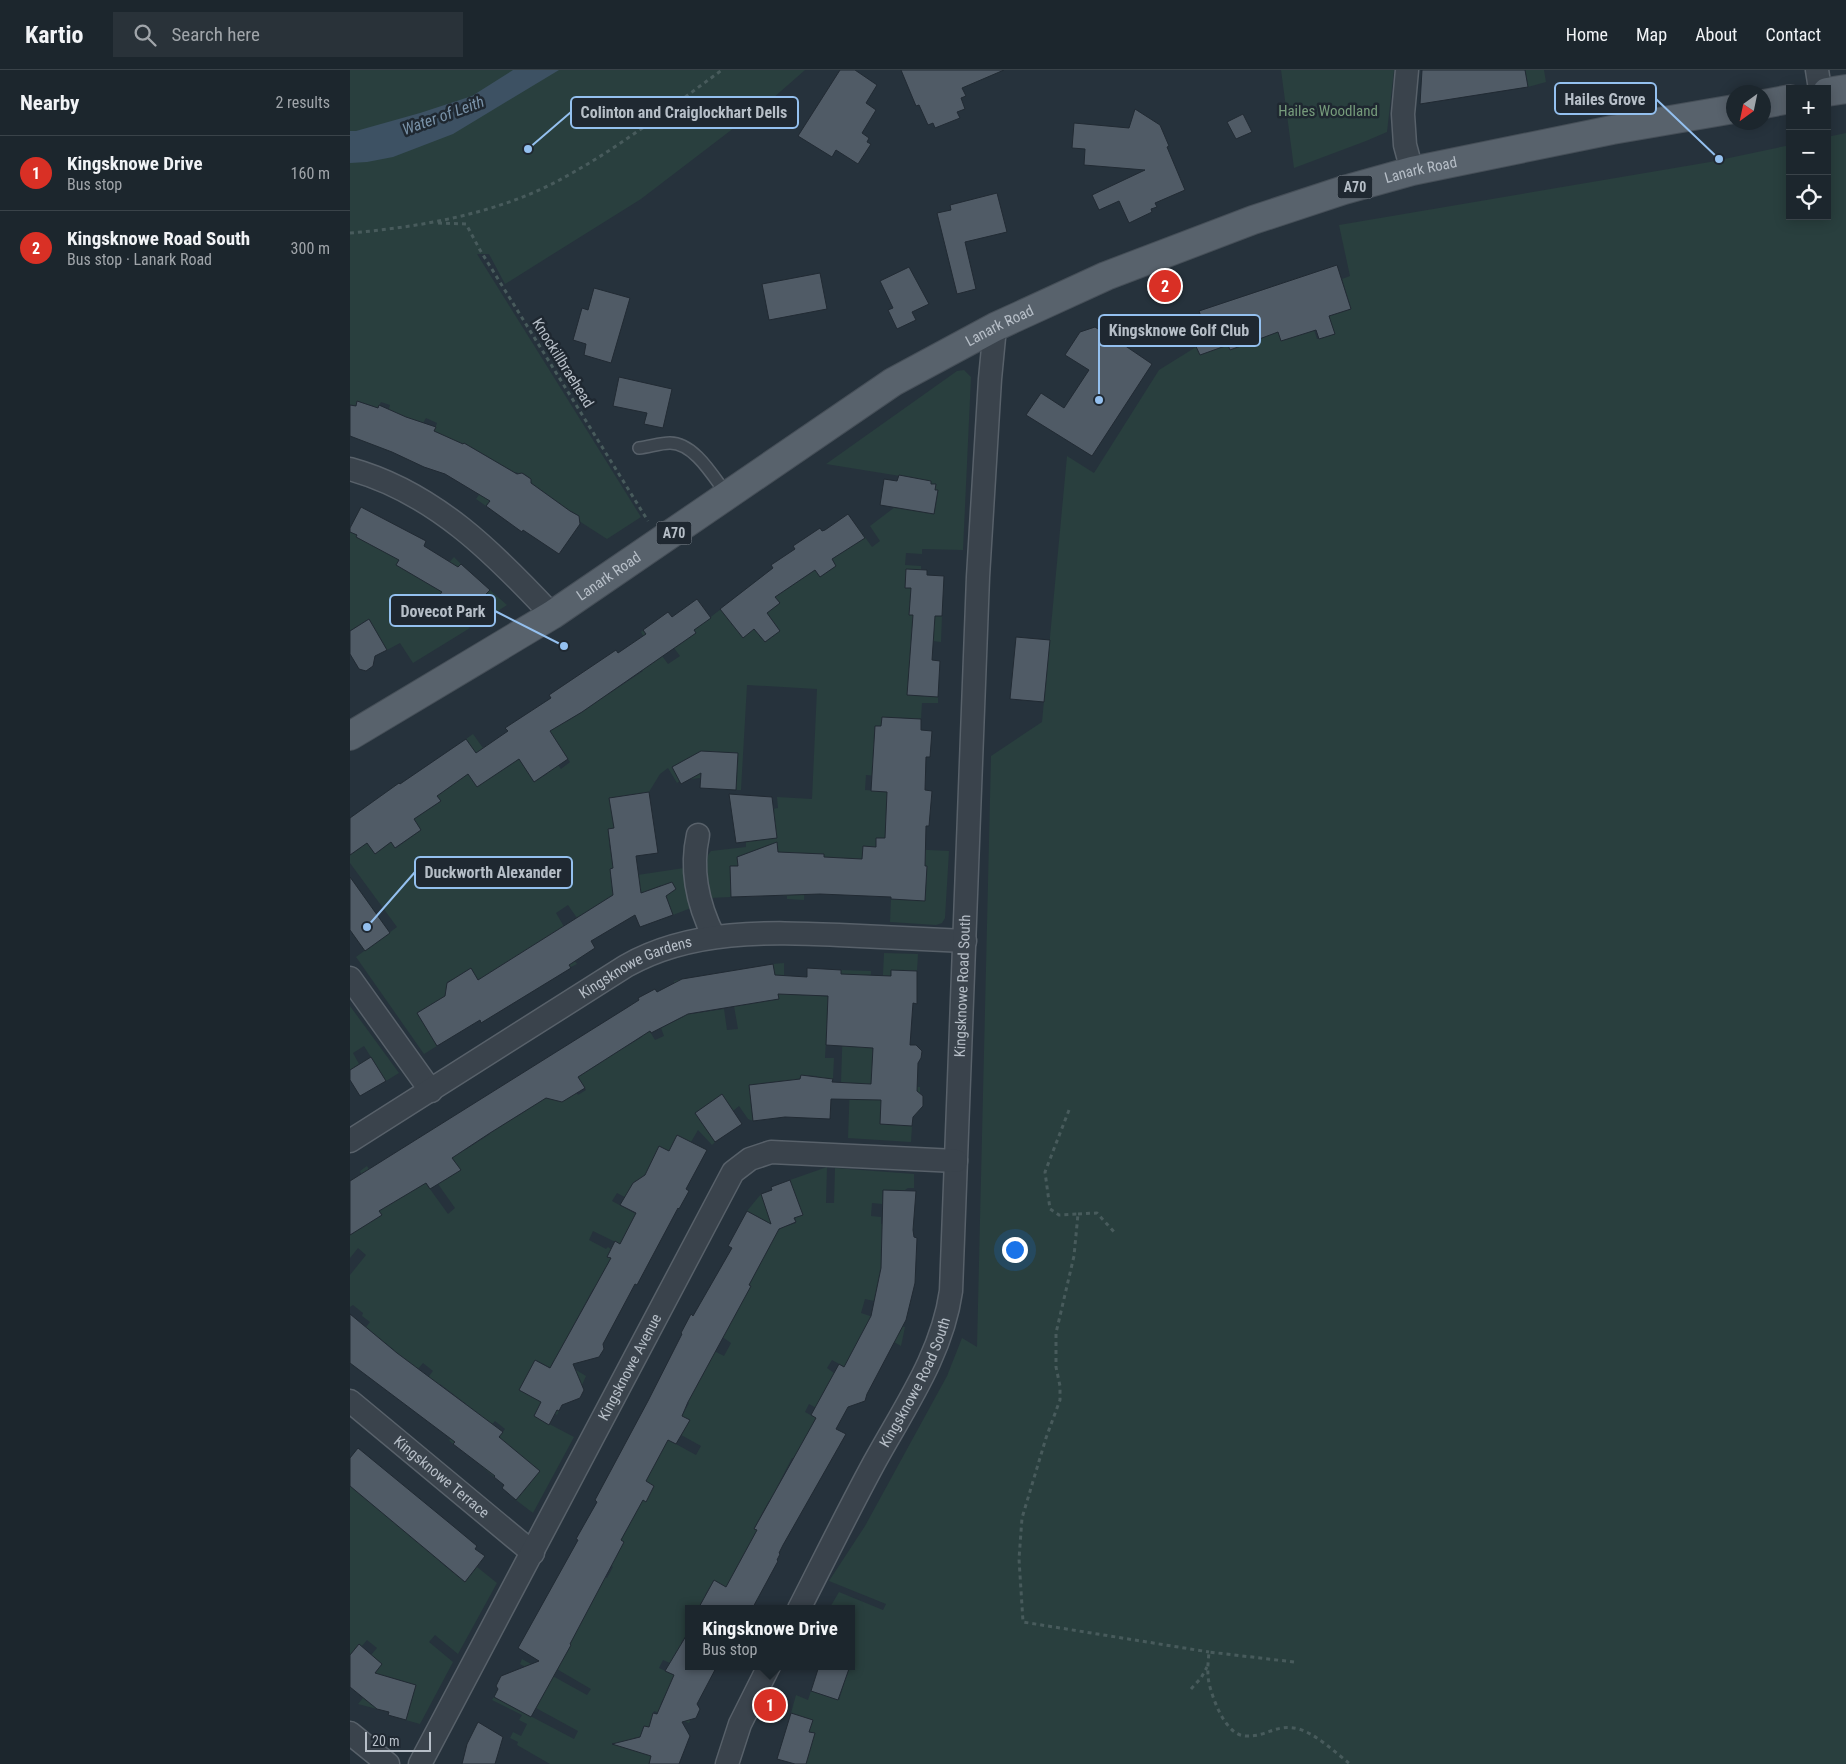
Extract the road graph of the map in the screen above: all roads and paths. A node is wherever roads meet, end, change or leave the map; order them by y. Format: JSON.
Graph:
{"nodes":[{"id":1,"x":722,"y":70,"type":"edge"},
{"id":2,"x":1407,"y":70,"type":"edge"},
{"id":3,"x":1817,"y":70,"type":"edge"},
{"id":4,"x":1819,"y":85,"type":"edge"},
{"id":5,"x":1846,"y":89,"type":"edge"},
{"id":6,"x":1831,"y":91,"type":"edge"},
{"id":7,"x":1786,"y":100,"type":"edge"},
{"id":8,"x":1771,"y":103,"type":"edge"},
{"id":9,"x":1726,"y":110,"type":"edge"},
{"id":10,"x":1412,"y":171,"type":"junction"},
{"id":11,"x":432,"y":223,"type":"junction"},
{"id":12,"x":350,"y":233,"type":"edge"},
{"id":13,"x":995,"y":327,"type":"junction"},
{"id":14,"x":639,"y":448,"type":"dead end"},
{"id":15,"x":350,"y":469,"type":"edge"},
{"id":16,"x":728,"y":496,"type":"junction"},
{"id":17,"x":661,"y":542,"type":"junction"},
{"id":18,"x":552,"y":615,"type":"junction"},
{"id":19,"x":350,"y":736,"type":"edge"},
{"id":20,"x":698,"y":835,"type":"dead end"},
{"id":21,"x":714,"y":937,"type":"junction"},
{"id":22,"x":965,"y":941,"type":"junction"},
{"id":23,"x":350,"y":978,"type":"edge"},
{"id":24,"x":431,"y":1091,"type":"junction"},
{"id":25,"x":1069,"y":1110,"type":"dead end"},
{"id":26,"x":350,"y":1141,"type":"edge"},
{"id":27,"x":956,"y":1161,"type":"junction"},
{"id":28,"x":1078,"y":1214,"type":"junction"},
{"id":29,"x":1115,"y":1234,"type":"dead end"},
{"id":30,"x":350,"y":1401,"type":"edge"},
{"id":31,"x":532,"y":1553,"type":"junction"},
{"id":32,"x":801,"y":1605,"type":"edge"},
{"id":33,"x":1209,"y":1652,"type":"junction"},
{"id":34,"x":1294,"y":1662,"type":"dead end"},
{"id":35,"x":1207,"y":1666,"type":"junction"},
{"id":36,"x":766,"y":1670,"type":"edge"},
{"id":37,"x":1191,"y":1689,"type":"dead end"},
{"id":38,"x":350,"y":1733,"type":"edge"},
{"id":39,"x":388,"y":1764,"type":"edge"},
{"id":40,"x":420,"y":1764,"type":"edge"},
{"id":41,"x":727,"y":1764,"type":"edge"},
{"id":42,"x":1350,"y":1764,"type":"edge"}],
"edges":[{"from":1,"to":11,"type":"path"},
{"from":2,"to":10,"type":"street"},
{"from":3,"to":4,"type":"street"},
{"from":5,"to":6,"type":"main road"},
{"from":7,"to":8,"type":"main road"},
{"from":9,"to":10,"type":"main road","name":"Lanark Road","number":"A70"},
{"from":10,"to":13,"type":"main road","name":"Lanark Road","number":"A70"},
{"from":11,"to":12,"type":"path"},
{"from":11,"to":17,"type":"path","name":"Knockillbraehead"},
{"from":13,"to":16,"type":"main road","name":"Lanark Road","number":"A70"},
{"from":13,"to":22,"type":"street","name":"Kingsknowe Road South"},
{"from":14,"to":16,"type":"lane"},
{"from":15,"to":18,"type":"street"},
{"from":16,"to":17,"type":"main road","name":"Lanark Road","number":"A70"},
{"from":17,"to":18,"type":"main road","name":"Lanark Road","number":"A70"},
{"from":18,"to":19,"type":"main road","name":"Lanark Road","number":"A70"},
{"from":20,"to":21,"type":"street"},
{"from":21,"to":22,"type":"street","name":"Kingsknowe Gardens"},
{"from":21,"to":24,"type":"street","name":"Kingsknowe Gardens"},
{"from":22,"to":27,"type":"street","name":"Kingsknowe Road South"},
{"from":23,"to":24,"type":"street"},
{"from":24,"to":26,"type":"street","name":"Kingsknowe Gardens"},
{"from":25,"to":28,"type":"path"},
{"from":27,"to":31,"type":"street","name":"Kingsknowe Avenue"},
{"from":27,"to":32,"type":"street","name":"Kingsknowe Road South"},
{"from":28,"to":29,"type":"path"},
{"from":28,"to":33,"type":"path"},
{"from":30,"to":31,"type":"street","name":"Kingsknowe Terrace"},
{"from":31,"to":40,"type":"street","name":"Kingsknowe Avenue"},
{"from":33,"to":34,"type":"path"},
{"from":33,"to":35,"type":"path"},
{"from":35,"to":37,"type":"path"},
{"from":35,"to":42,"type":"path"},
{"from":36,"to":41,"type":"street"},
{"from":38,"to":39,"type":"street"}]}
